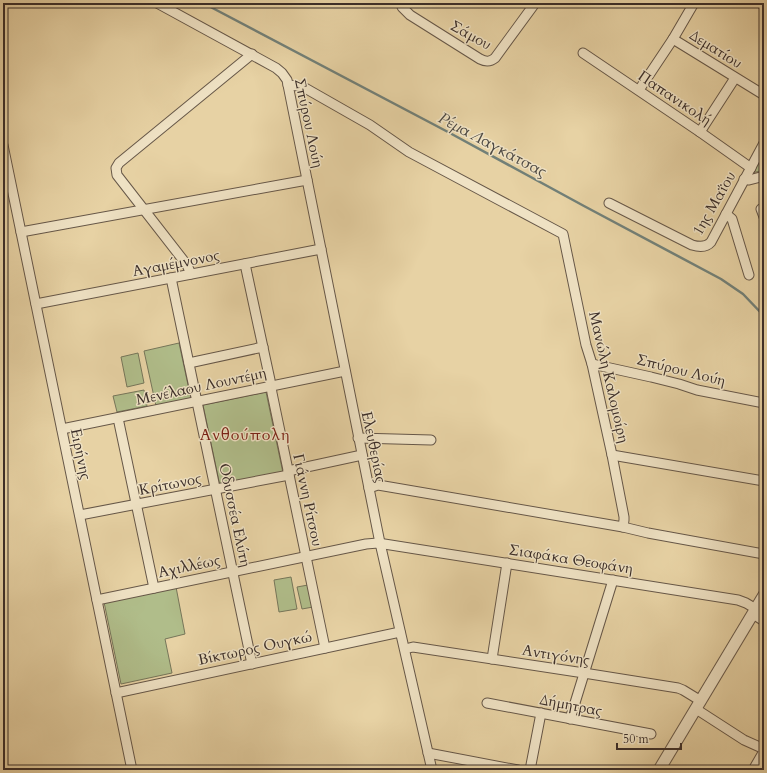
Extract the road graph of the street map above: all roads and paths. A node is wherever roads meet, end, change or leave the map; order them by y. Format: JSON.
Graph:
{"nodes":[{"id":1,"x":157,"y":3,"type":"edge"},
{"id":2,"x":402,"y":3,"type":"edge"},
{"id":3,"x":531,"y":3,"type":"edge"},
{"id":4,"x":694,"y":3,"type":"edge"},
{"id":5,"x":761,"y":3,"type":"edge"},
{"id":6,"x":764,"y":6,"type":"edge"},
{"id":7,"x":673,"y":39,"type":"junction"},
{"id":8,"x":583,"y":53,"type":"dead end"},
{"id":9,"x":252,"y":54,"type":"junction"},
{"id":10,"x":735,"y":78,"type":"junction"},
{"id":11,"x":288,"y":85,"type":"junction"},
{"id":12,"x":639,"y":90,"type":"junction"},
{"id":13,"x":764,"y":96,"type":"edge"},
{"id":14,"x":700,"y":132,"type":"junction"},
{"id":15,"x":3,"y":145,"type":"edge"},
{"id":16,"x":763,"y":148,"type":"edge"},
{"id":17,"x":750,"y":168,"type":"junction"},
{"id":18,"x":764,"y":176,"type":"edge"},
{"id":19,"x":744,"y":179,"type":"junction"},
{"id":20,"x":307,"y":180,"type":"junction"},
{"id":21,"x":609,"y":203,"type":"dead end"},
{"id":22,"x":145,"y":210,"type":"junction"},
{"id":23,"x":726,"y":214,"type":"junction"},
{"id":24,"x":21,"y":232,"type":"junction"},
{"id":25,"x":321,"y":249,"type":"junction"},
{"id":26,"x":244,"y":264,"type":"junction"},
{"id":27,"x":191,"y":274,"type":"junction"},
{"id":28,"x":749,"y":275,"type":"dead end"},
{"id":29,"x":172,"y":278,"type":"junction"},
{"id":30,"x":36,"y":304,"type":"junction"},
{"id":31,"x":263,"y":347,"type":"junction"},
{"id":32,"x":189,"y":363,"type":"junction"},
{"id":33,"x":592,"y":364,"type":"junction"},
{"id":34,"x":345,"y":371,"type":"junction"},
{"id":35,"x":271,"y":386,"type":"junction"},
{"id":36,"x":197,"y":401,"type":"junction"},
{"id":37,"x":764,"y":403,"type":"edge"},
{"id":38,"x":118,"y":418,"type":"junction"},
{"id":39,"x":62,"y":429,"type":"junction"},
{"id":40,"x":358,"y":438,"type":"junction"},
{"id":41,"x":430,"y":440,"type":"dead end"},
{"id":42,"x":362,"y":455,"type":"junction"},
{"id":43,"x":612,"y":455,"type":"junction"},
{"id":44,"x":288,"y":473,"type":"junction"},
{"id":45,"x":764,"y":481,"type":"edge"},
{"id":46,"x":368,"y":488,"type":"junction"},
{"id":47,"x":216,"y":489,"type":"junction"},
{"id":48,"x":137,"y":505,"type":"junction"},
{"id":49,"x":80,"y":515,"type":"junction"},
{"id":50,"x":623,"y":527,"type":"junction"},
{"id":51,"x":380,"y":543,"type":"junction"},
{"id":52,"x":764,"y":554,"type":"edge"},
{"id":53,"x":306,"y":556,"type":"junction"},
{"id":54,"x":507,"y":563,"type":"junction"},
{"id":55,"x":232,"y":572,"type":"junction"},
{"id":56,"x":613,"y":580,"type":"junction"},
{"id":57,"x":154,"y":588,"type":"junction"},
{"id":58,"x":764,"y":595,"type":"edge"},
{"id":59,"x":97,"y":600,"type":"junction"},
{"id":60,"x":754,"y":611,"type":"junction"},
{"id":61,"x":764,"y":621,"type":"edge"},
{"id":62,"x":400,"y":632,"type":"junction"},
{"id":63,"x":324,"y":648,"type":"junction"},
{"id":64,"x":404,"y":649,"type":"junction"},
{"id":65,"x":492,"y":659,"type":"junction"},
{"id":66,"x":252,"y":664,"type":"junction"},
{"id":67,"x":584,"y":673,"type":"junction"},
{"id":68,"x":116,"y":693,"type":"junction"},
{"id":69,"x":487,"y":703,"type":"dead end"},
{"id":70,"x":698,"y":705,"type":"junction"},
{"id":71,"x":540,"y":713,"type":"junction"},
{"id":72,"x":570,"y":719,"type":"junction"},
{"id":73,"x":651,"y":734,"type":"dead end"},
{"id":74,"x":764,"y":750,"type":"edge"},
{"id":75,"x":428,"y":753,"type":"junction"},
{"id":76,"x":132,"y":770,"type":"edge"},
{"id":77,"x":432,"y":770,"type":"edge"},
{"id":78,"x":518,"y":770,"type":"edge"},
{"id":79,"x":530,"y":770,"type":"edge"},
{"id":80,"x":659,"y":770,"type":"edge"},
{"id":81,"x":753,"y":770,"type":"edge"}],
"edges":[{"from":1,"to":9,"type":"street","name":"Σπύρου Λούη"},
{"from":2,"to":3,"type":"street","name":"Σάμου"},
{"from":4,"to":7,"type":"street"},
{"from":5,"to":6,"type":"street"},
{"from":7,"to":10,"type":"street","name":"Δεματίου"},
{"from":7,"to":12,"type":"street"},
{"from":8,"to":12,"type":"street","name":"Παπανικολή"},
{"from":9,"to":11,"type":"street","name":"Σπύρου Λούη"},
{"from":9,"to":22,"type":"street"},
{"from":10,"to":13,"type":"street","name":"Δεματίου"},
{"from":10,"to":14,"type":"street"},
{"from":11,"to":20,"type":"street","name":"Σπύρου Λούη"},
{"from":11,"to":33,"type":"street","name":"Μανώλη Καλομοίρη"},
{"from":12,"to":14,"type":"street","name":"Παπανικολή"},
{"from":14,"to":17,"type":"street","name":"Παπανικολή"},
{"from":15,"to":24,"type":"street","name":"Ειρήνης"},
{"from":16,"to":17,"type":"street","name":"1ης Μαΐου"},
{"from":17,"to":19,"type":"street","name":"1ης Μαΐου"},
{"from":18,"to":19,"type":"street"},
{"from":19,"to":23,"type":"street","name":"1ης Μαΐου"},
{"from":20,"to":22,"type":"street"},
{"from":20,"to":25,"type":"street","name":"Σπύρου Λούη"},
{"from":21,"to":23,"type":"street","name":"1ης Μαΐου"},
{"from":22,"to":24,"type":"street"},
{"from":22,"to":27,"type":"street"},
{"from":23,"to":28,"type":"street"},
{"from":24,"to":30,"type":"street","name":"Ειρήνης"},
{"from":25,"to":26,"type":"street","name":"Αγαμέμνονoς"},
{"from":25,"to":34,"type":"street","name":"Ελευθερίας"},
{"from":26,"to":27,"type":"street","name":"Αγαμέμνονoς"},
{"from":26,"to":31,"type":"street","name":"Γιάννη Ρίτσου"},
{"from":27,"to":29,"type":"street","name":"Αγαμέμνονoς"},
{"from":29,"to":30,"type":"street","name":"Αγαμέμνονoς"},
{"from":29,"to":32,"type":"street","name":"Οδυσσέα Ελύτη"},
{"from":30,"to":39,"type":"street","name":"Ειρήνης"},
{"from":31,"to":32,"type":"street"},
{"from":31,"to":35,"type":"street","name":"Γιάννη Ρίτσου"},
{"from":32,"to":36,"type":"street","name":"Οδυσσέα Ελύτη"},
{"from":33,"to":37,"type":"street","name":"Σπύρου Λούη"},
{"from":33,"to":43,"type":"street","name":"Μανώλη Καλομοίρη"},
{"from":34,"to":35,"type":"street","name":"Μενέλαου Λουντέμη"},
{"from":34,"to":40,"type":"street","name":"Ελευθερίας"},
{"from":35,"to":36,"type":"street","name":"Μενέλαου Λουντέμη"},
{"from":35,"to":44,"type":"street","name":"Γιάννη Ρίτσου"},
{"from":36,"to":38,"type":"street","name":"Μενέλαου Λουντέμη"},
{"from":36,"to":47,"type":"street","name":"Οδυσσέα Ελύτη"},
{"from":38,"to":39,"type":"street","name":"Μενέλαου Λουντέμη"},
{"from":38,"to":48,"type":"street"},
{"from":39,"to":49,"type":"street","name":"Ειρήνης"},
{"from":40,"to":41,"type":"street"},
{"from":40,"to":42,"type":"street","name":"Ελευθερίας"},
{"from":42,"to":44,"type":"street","name":"Κρίτωνος"},
{"from":42,"to":46,"type":"street","name":"Ελευθερίας"},
{"from":43,"to":45,"type":"street"},
{"from":43,"to":50,"type":"street","name":"Μανώλη Καλομοίρη"},
{"from":44,"to":47,"type":"street","name":"Κρίτωνος"},
{"from":44,"to":53,"type":"street","name":"Γιάννη Ρίτσου"},
{"from":46,"to":50,"type":"street"},
{"from":46,"to":51,"type":"street","name":"Ελευθερίας"},
{"from":47,"to":48,"type":"street","name":"Κρίτωνος"},
{"from":47,"to":55,"type":"street","name":"Οδυσσέα Ελύτη"},
{"from":48,"to":49,"type":"street","name":"Κρίτωνος"},
{"from":48,"to":57,"type":"street"},
{"from":49,"to":59,"type":"street","name":"Ειρήνης"},
{"from":50,"to":52,"type":"street"},
{"from":51,"to":53,"type":"street","name":"Αχιλλέως"},
{"from":51,"to":54,"type":"street","name":"Σιαφάκα Θεοφάνη"},
{"from":51,"to":62,"type":"street","name":"Ελευθερίας"},
{"from":53,"to":55,"type":"street","name":"Αχιλλέως"},
{"from":53,"to":63,"type":"street","name":"Γιάννη Ρίτσου"},
{"from":54,"to":56,"type":"street","name":"Σιαφάκα Θεοφάνη"},
{"from":54,"to":65,"type":"street"},
{"from":55,"to":57,"type":"street","name":"Αχιλλέως"},
{"from":55,"to":66,"type":"street","name":"Οδυσσέα Ελύτη"},
{"from":56,"to":60,"type":"street","name":"Σιαφάκα Θεοφάνη"},
{"from":56,"to":67,"type":"street"},
{"from":57,"to":59,"type":"street","name":"Αχιλλέως"},
{"from":58,"to":60,"type":"street"},
{"from":59,"to":68,"type":"street","name":"Ειρήνης"},
{"from":60,"to":61,"type":"street","name":"Σιαφάκα Θεοφάνη"},
{"from":60,"to":70,"type":"street"},
{"from":62,"to":63,"type":"street","name":"Βίκτωρος Ουγκώ"},
{"from":62,"to":64,"type":"street","name":"Ελευθερίας"},
{"from":63,"to":66,"type":"street","name":"Βίκτωρος Ουγκώ"},
{"from":64,"to":65,"type":"street","name":"Αντιγόνης"},
{"from":64,"to":75,"type":"street","name":"Ελευθερίας"},
{"from":65,"to":67,"type":"street","name":"Αντιγόνης"},
{"from":66,"to":68,"type":"street","name":"Βίκτωρος Ουγκώ"},
{"from":67,"to":70,"type":"street","name":"Αντιγόνης"},
{"from":67,"to":72,"type":"street"},
{"from":68,"to":76,"type":"street","name":"Ειρήνης"},
{"from":69,"to":71,"type":"street","name":"Δήμητρας"},
{"from":70,"to":74,"type":"street","name":"Αντιγόνης"},
{"from":70,"to":80,"type":"street"},
{"from":71,"to":72,"type":"street","name":"Δήμητρας"},
{"from":71,"to":79,"type":"street"},
{"from":72,"to":73,"type":"street","name":"Δήμητρας"},
{"from":74,"to":81,"type":"street"},
{"from":75,"to":77,"type":"street","name":"Ελευθερίας"},
{"from":75,"to":78,"type":"street"}]}
